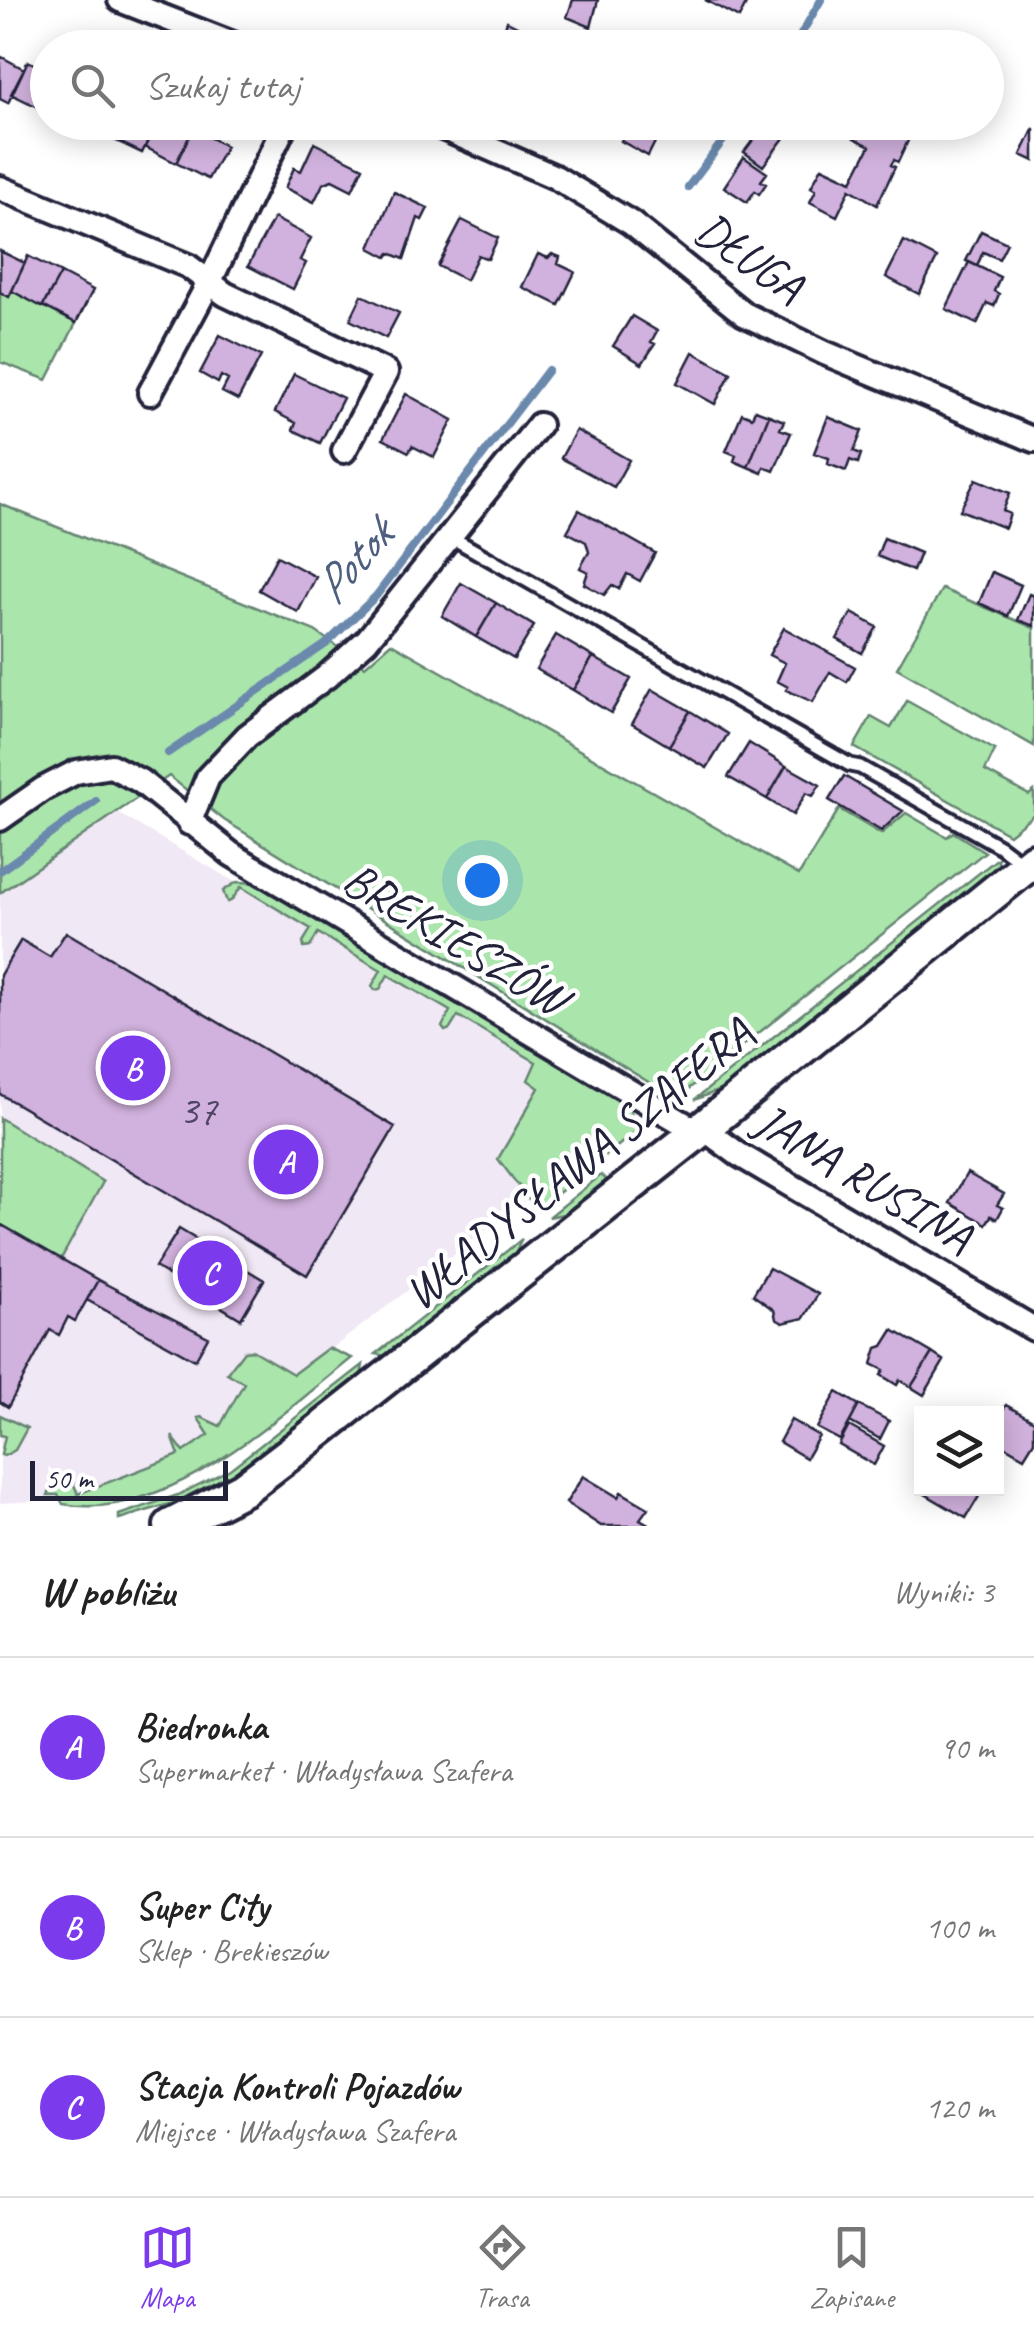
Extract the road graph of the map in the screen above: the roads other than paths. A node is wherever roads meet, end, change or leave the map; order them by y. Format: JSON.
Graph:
{"nodes":[{"id":1,"x":120,"y":0,"type":"edge"},
{"id":2,"x":197,"y":30,"type":"edge"},
{"id":3,"x":277,"y":140,"type":"edge"},
{"id":4,"x":470,"y":140,"type":"edge"},
{"id":5,"x":0,"y":188,"type":"edge"},
{"id":6,"x":210,"y":281,"type":"junction"},
{"id":7,"x":150,"y":393,"type":"dead end"},
{"id":8,"x":539,"y":425,"type":"dead end"},
{"id":9,"x":1034,"y":440,"type":"edge"},
{"id":10,"x":344,"y":451,"type":"dead end"},
{"id":11,"x":449,"y":536,"type":"junction"},
{"id":12,"x":182,"y":818,"type":"junction"},
{"id":13,"x":0,"y":819,"type":"edge"},
{"id":14,"x":1030,"y":863,"type":"edge"},
{"id":15,"x":700,"y":1129,"type":"junction"},
{"id":16,"x":1034,"y":1330,"type":"edge"},
{"id":17,"x":171,"y":1526,"type":"edge"}],
"edges":[{"from":1,"to":2,"type":"street"},
{"from":3,"to":6,"type":"street"},
{"from":4,"to":9,"type":"street","name":"DŁUGA"},
{"from":5,"to":6,"type":"street"},
{"from":6,"to":7,"type":"street"},
{"from":6,"to":10,"type":"street"},
{"from":8,"to":11,"type":"street"},
{"from":11,"to":12,"type":"street"},
{"from":11,"to":14,"type":"lane"},
{"from":12,"to":13,"type":"street","name":"BREKIESZÓW"},
{"from":12,"to":15,"type":"street","name":"BREKIESZÓW"},
{"from":14,"to":15,"type":"street","name":"WŁADYSŁAWA SZAFERA"},
{"from":15,"to":16,"type":"street","name":"JANA RUSINA"},
{"from":15,"to":17,"type":"street","name":"WŁADYSŁAWA SZAFERA"}]}
